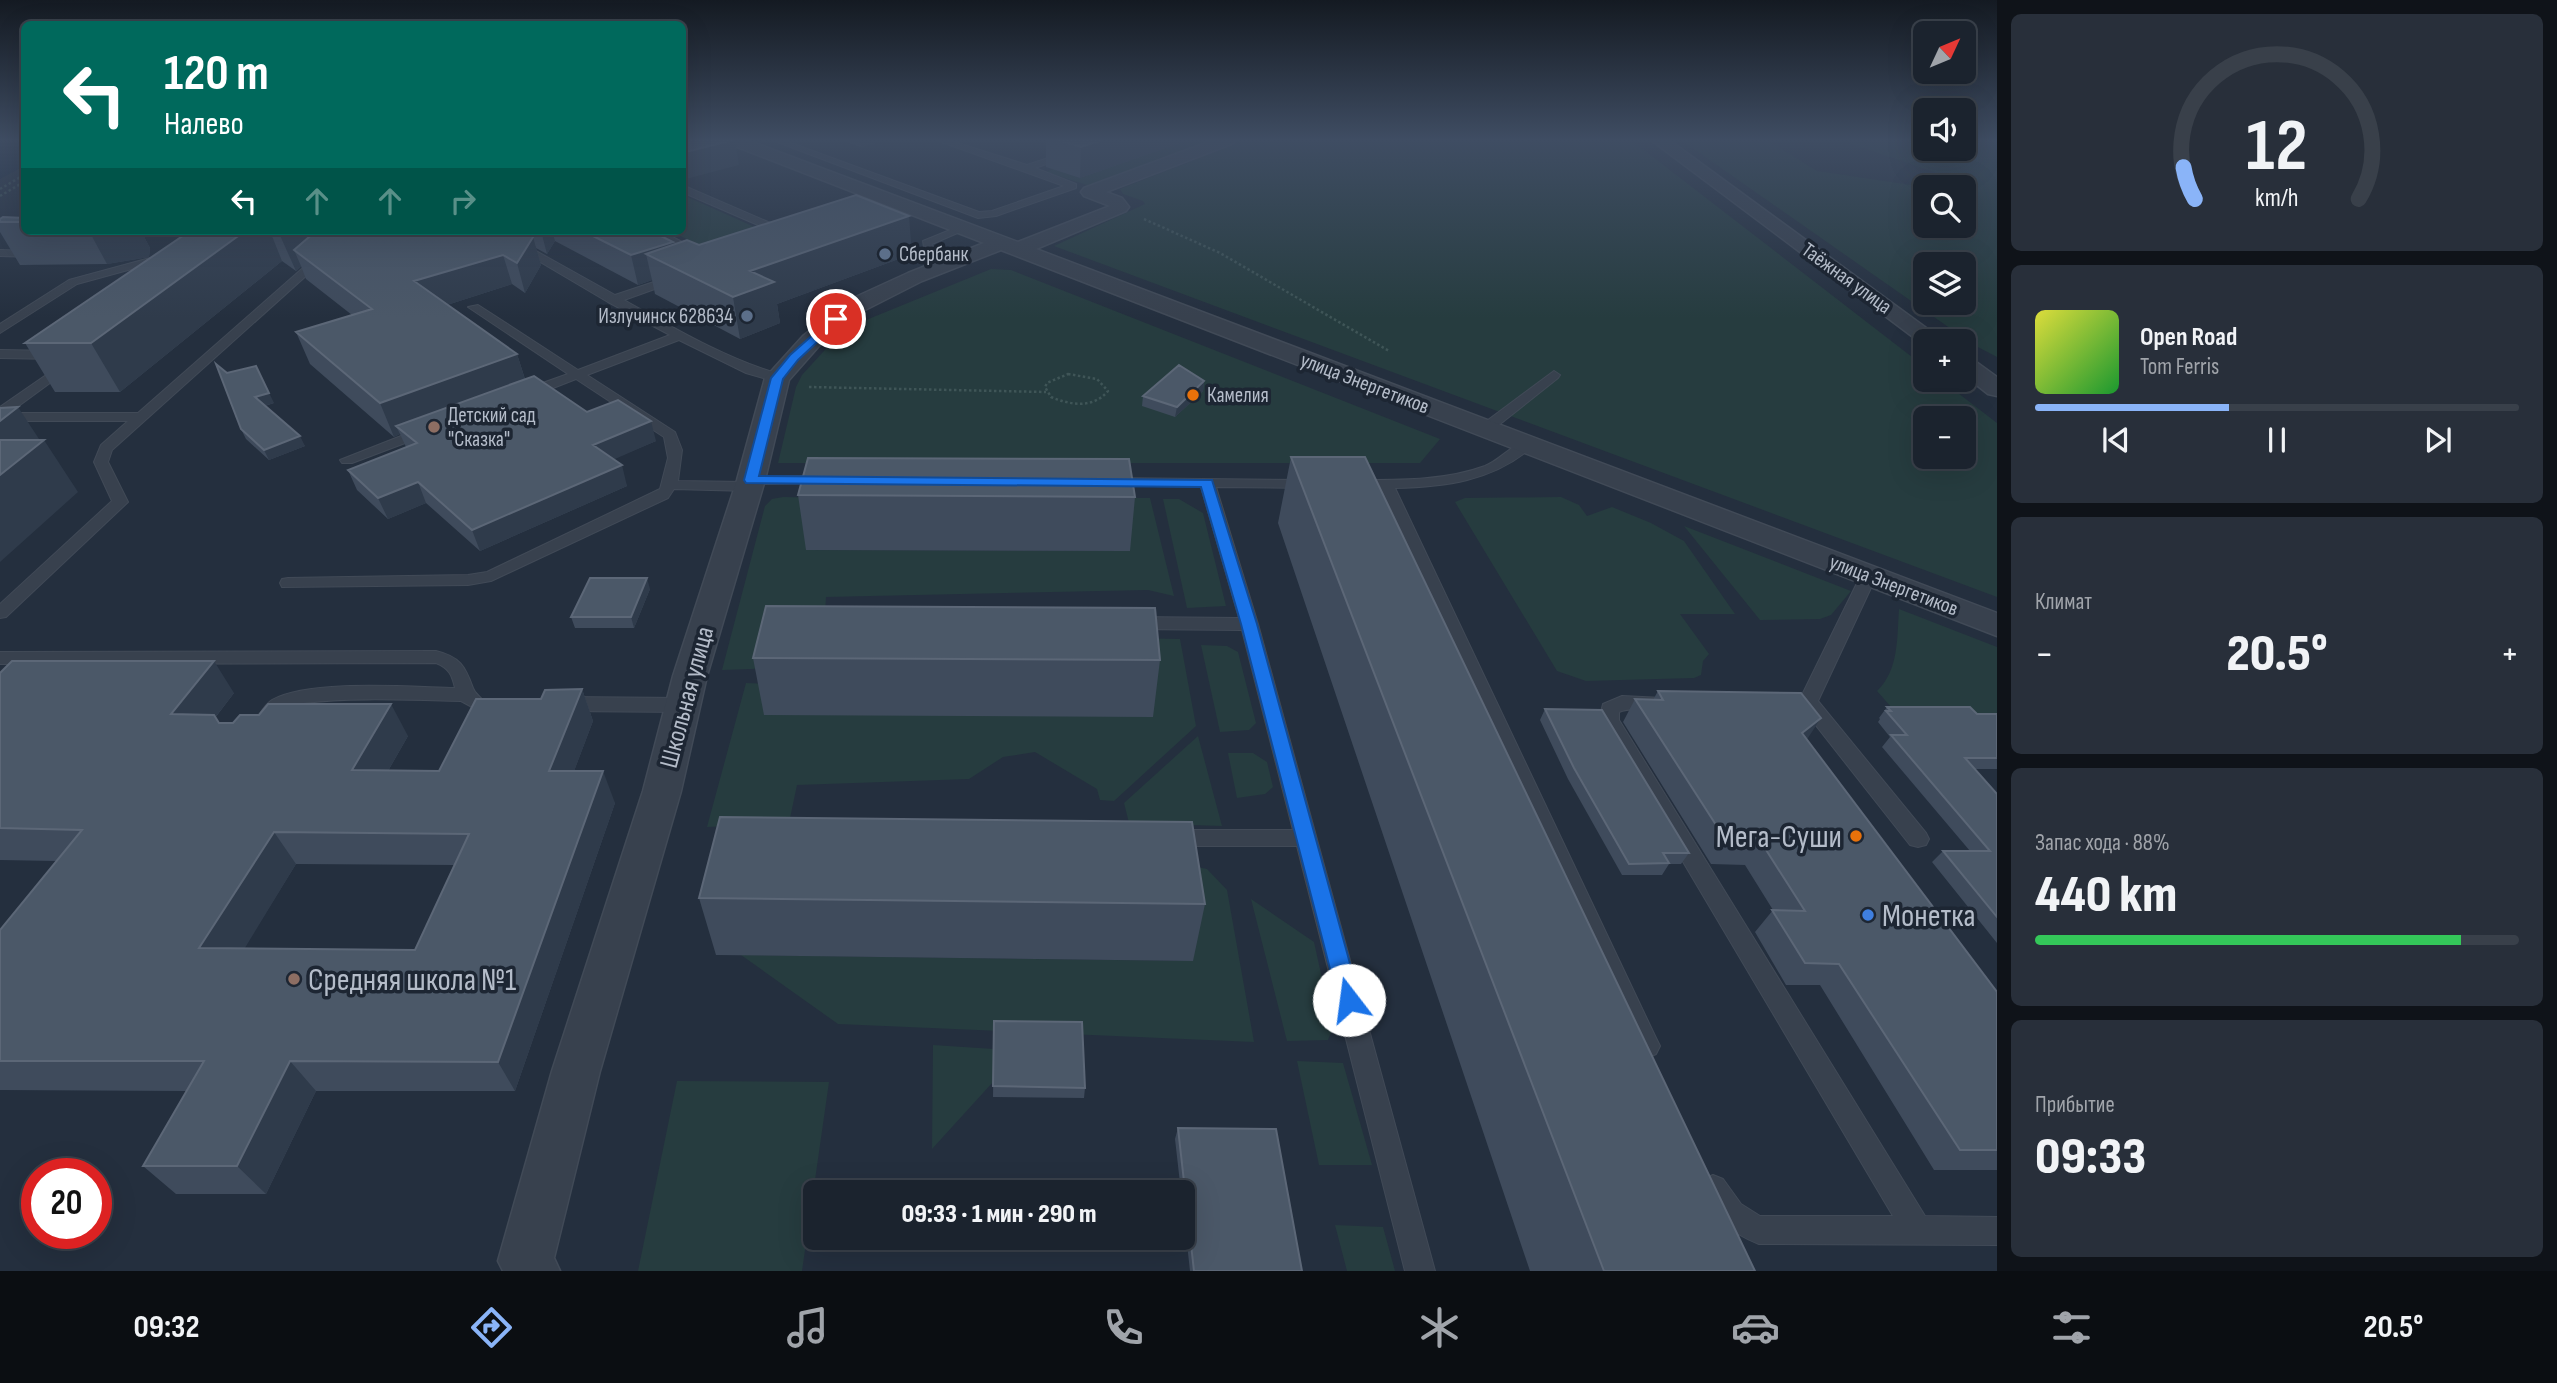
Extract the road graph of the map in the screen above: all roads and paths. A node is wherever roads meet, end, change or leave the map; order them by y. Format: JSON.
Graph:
{"nodes":[{"id":1,"x":708,"y":199,"type":"edge"},
{"id":2,"x":890,"y":199,"type":"edge"},
{"id":3,"x":936,"y":199,"type":"edge"},
{"id":4,"x":1034,"y":199,"type":"edge"},
{"id":5,"x":1109,"y":199,"type":"edge"},
{"id":6,"x":1740,"y":199,"type":"edge"},
{"id":7,"x":1118,"y":208,"type":"junction"},
{"id":8,"x":964,"y":228,"type":"junction"},
{"id":9,"x":347,"y":235,"type":"edge"},
{"id":10,"x":500,"y":235,"type":"edge"},
{"id":11,"x":661,"y":235,"type":"edge"},
{"id":12,"x":785,"y":242,"type":"edge"},
{"id":13,"x":1010,"y":246,"type":"junction"},
{"id":14,"x":0,"y":253,"type":"edge"},
{"id":15,"x":50,"y":254,"type":"dead end"},
{"id":16,"x":707,"y":258,"type":"edge"},
{"id":17,"x":174,"y":260,"type":"edge"},
{"id":18,"x":949,"y":263,"type":"junction"},
{"id":19,"x":684,"y":276,"type":"edge"},
{"id":20,"x":612,"y":300,"type":"junction"},
{"id":21,"x":474,"y":307,"type":"dead end"},
{"id":22,"x":0,"y":329,"type":"edge"},
{"id":23,"x":1917,"y":329,"type":"edge"},
{"id":24,"x":680,"y":336,"type":"junction"},
{"id":25,"x":1389,"y":351,"type":"dead end"},
{"id":26,"x":0,"y":354,"type":"edge"},
{"id":27,"x":1976,"y":373,"type":"edge"},
{"id":28,"x":577,"y":374,"type":"junction"},
{"id":29,"x":1554,"y":375,"type":"dead end"},
{"id":30,"x":787,"y":382,"type":"junction"},
{"id":31,"x":1997,"y":388,"type":"edge"},
{"id":32,"x":1046,"y":392,"type":"junction"},
{"id":33,"x":513,"y":398,"type":"edge"},
{"id":34,"x":0,"y":415,"type":"edge"},
{"id":35,"x":143,"y":417,"type":"junction"},
{"id":36,"x":436,"y":427,"type":"edge"},
{"id":37,"x":1485,"y":429,"type":"junction"},
{"id":38,"x":1527,"y":445,"type":"junction"},
{"id":39,"x":347,"y":460,"type":"dead end"},
{"id":40,"x":836,"y":481,"type":"edge"},
{"id":41,"x":1092,"y":482,"type":"edge"},
{"id":42,"x":750,"y":483,"type":"junction"},
{"id":43,"x":1207,"y":483,"type":"junction"},
{"id":44,"x":671,"y":485,"type":"junction"},
{"id":45,"x":1386,"y":485,"type":"junction"},
{"id":46,"x":1869,"y":575,"type":"junction"},
{"id":47,"x":288,"y":583,"type":"dead end"},
{"id":48,"x":0,"y":613,"type":"edge"},
{"id":49,"x":1111,"y":623,"type":"edge"},
{"id":50,"x":1249,"y":624,"type":"junction"},
{"id":51,"x":1997,"y":625,"type":"edge"},
{"id":52,"x":0,"y":658,"type":"edge"},
{"id":53,"x":464,"y":695,"type":"junction"},
{"id":54,"x":1675,"y":702,"type":"edge"},
{"id":55,"x":1768,"y":702,"type":"edge"},
{"id":56,"x":1808,"y":702,"type":"junction"},
{"id":57,"x":491,"y":704,"type":"edge"},
{"id":58,"x":546,"y":704,"type":"edge"},
{"id":59,"x":683,"y":705,"type":"junction"},
{"id":60,"x":254,"y":737,"type":"edge"},
{"id":61,"x":1147,"y":837,"type":"edge"},
{"id":62,"x":1306,"y":838,"type":"junction"},
{"id":63,"x":1917,"y":839,"type":"dead end"},
{"id":64,"x":1654,"y":1062,"type":"edge"},
{"id":65,"x":1701,"y":1163,"type":"edge"},
{"id":66,"x":1917,"y":1230,"type":"junction"},
{"id":67,"x":1997,"y":1231,"type":"edge"},
{"id":68,"x":532,"y":1271,"type":"edge"},
{"id":69,"x":1420,"y":1271,"type":"edge"}],
"edges":[{"from":1,"to":12,"type":"lane"},
{"from":2,"to":8,"type":"street","name":"улица Энергетиков"},
{"from":3,"to":4,"type":"lane"},
{"from":5,"to":7,"type":"street"},
{"from":6,"to":23,"type":"street","name":"Таёжная улица"},
{"from":7,"to":13,"type":"street","name":"Школьная улица"},
{"from":7,"to":25,"type":"path"},
{"from":8,"to":13,"type":"street","name":"улица Энергетиков"},
{"from":8,"to":18,"type":"lane"},
{"from":9,"to":35,"type":"lane"},
{"from":10,"to":20,"type":"lane"},
{"from":11,"to":16,"type":"lane"},
{"from":13,"to":18,"type":"street","name":"Школьная улица"},
{"from":13,"to":37,"type":"street","name":"улица Энергетиков"},
{"from":14,"to":15,"type":"lane"},
{"from":17,"to":22,"type":"lane"},
{"from":18,"to":30,"type":"street","name":"Школьная улица"},
{"from":19,"to":20,"type":"lane"},
{"from":20,"to":24,"type":"lane"},
{"from":21,"to":28,"type":"lane"},
{"from":24,"to":28,"type":"lane"},
{"from":24,"to":30,"type":"lane"},
{"from":26,"to":34,"type":"lane"},
{"from":27,"to":31,"type":"street"},
{"from":28,"to":33,"type":"lane"},
{"from":28,"to":44,"type":"lane"},
{"from":29,"to":37,"type":"lane"},
{"from":30,"to":32,"type":"path"},
{"from":30,"to":42,"type":"street","name":"Школьная улица"},
{"from":32,"to":32,"type":"path"},
{"from":34,"to":35,"type":"lane"},
{"from":35,"to":48,"type":"lane"},
{"from":36,"to":39,"type":"lane"},
{"from":37,"to":38,"type":"street","name":"улица Энергетиков"},
{"from":38,"to":45,"type":"lane"},
{"from":38,"to":46,"type":"street","name":"улица Энергетиков"},
{"from":40,"to":42,"type":"lane"},
{"from":41,"to":43,"type":"lane"},
{"from":42,"to":44,"type":"lane"},
{"from":42,"to":59,"type":"street","name":"Школьная улица"},
{"from":43,"to":45,"type":"lane"},
{"from":43,"to":50,"type":"lane"},
{"from":44,"to":47,"type":"lane"},
{"from":45,"to":64,"type":"lane"},
{"from":46,"to":51,"type":"street","name":"улица Энергетиков"},
{"from":46,"to":56,"type":"lane"},
{"from":49,"to":50,"type":"lane"},
{"from":50,"to":62,"type":"lane"},
{"from":52,"to":53,"type":"lane"},
{"from":53,"to":57,"type":"lane"},
{"from":53,"to":60,"type":"lane"},
{"from":54,"to":66,"type":"lane"},
{"from":55,"to":56,"type":"lane"},
{"from":56,"to":63,"type":"lane"},
{"from":58,"to":59,"type":"lane"},
{"from":59,"to":68,"type":"street","name":"Школьная улица"},
{"from":61,"to":62,"type":"lane"},
{"from":62,"to":69,"type":"lane"},
{"from":65,"to":66,"type":"lane"},
{"from":66,"to":67,"type":"lane"}]}
